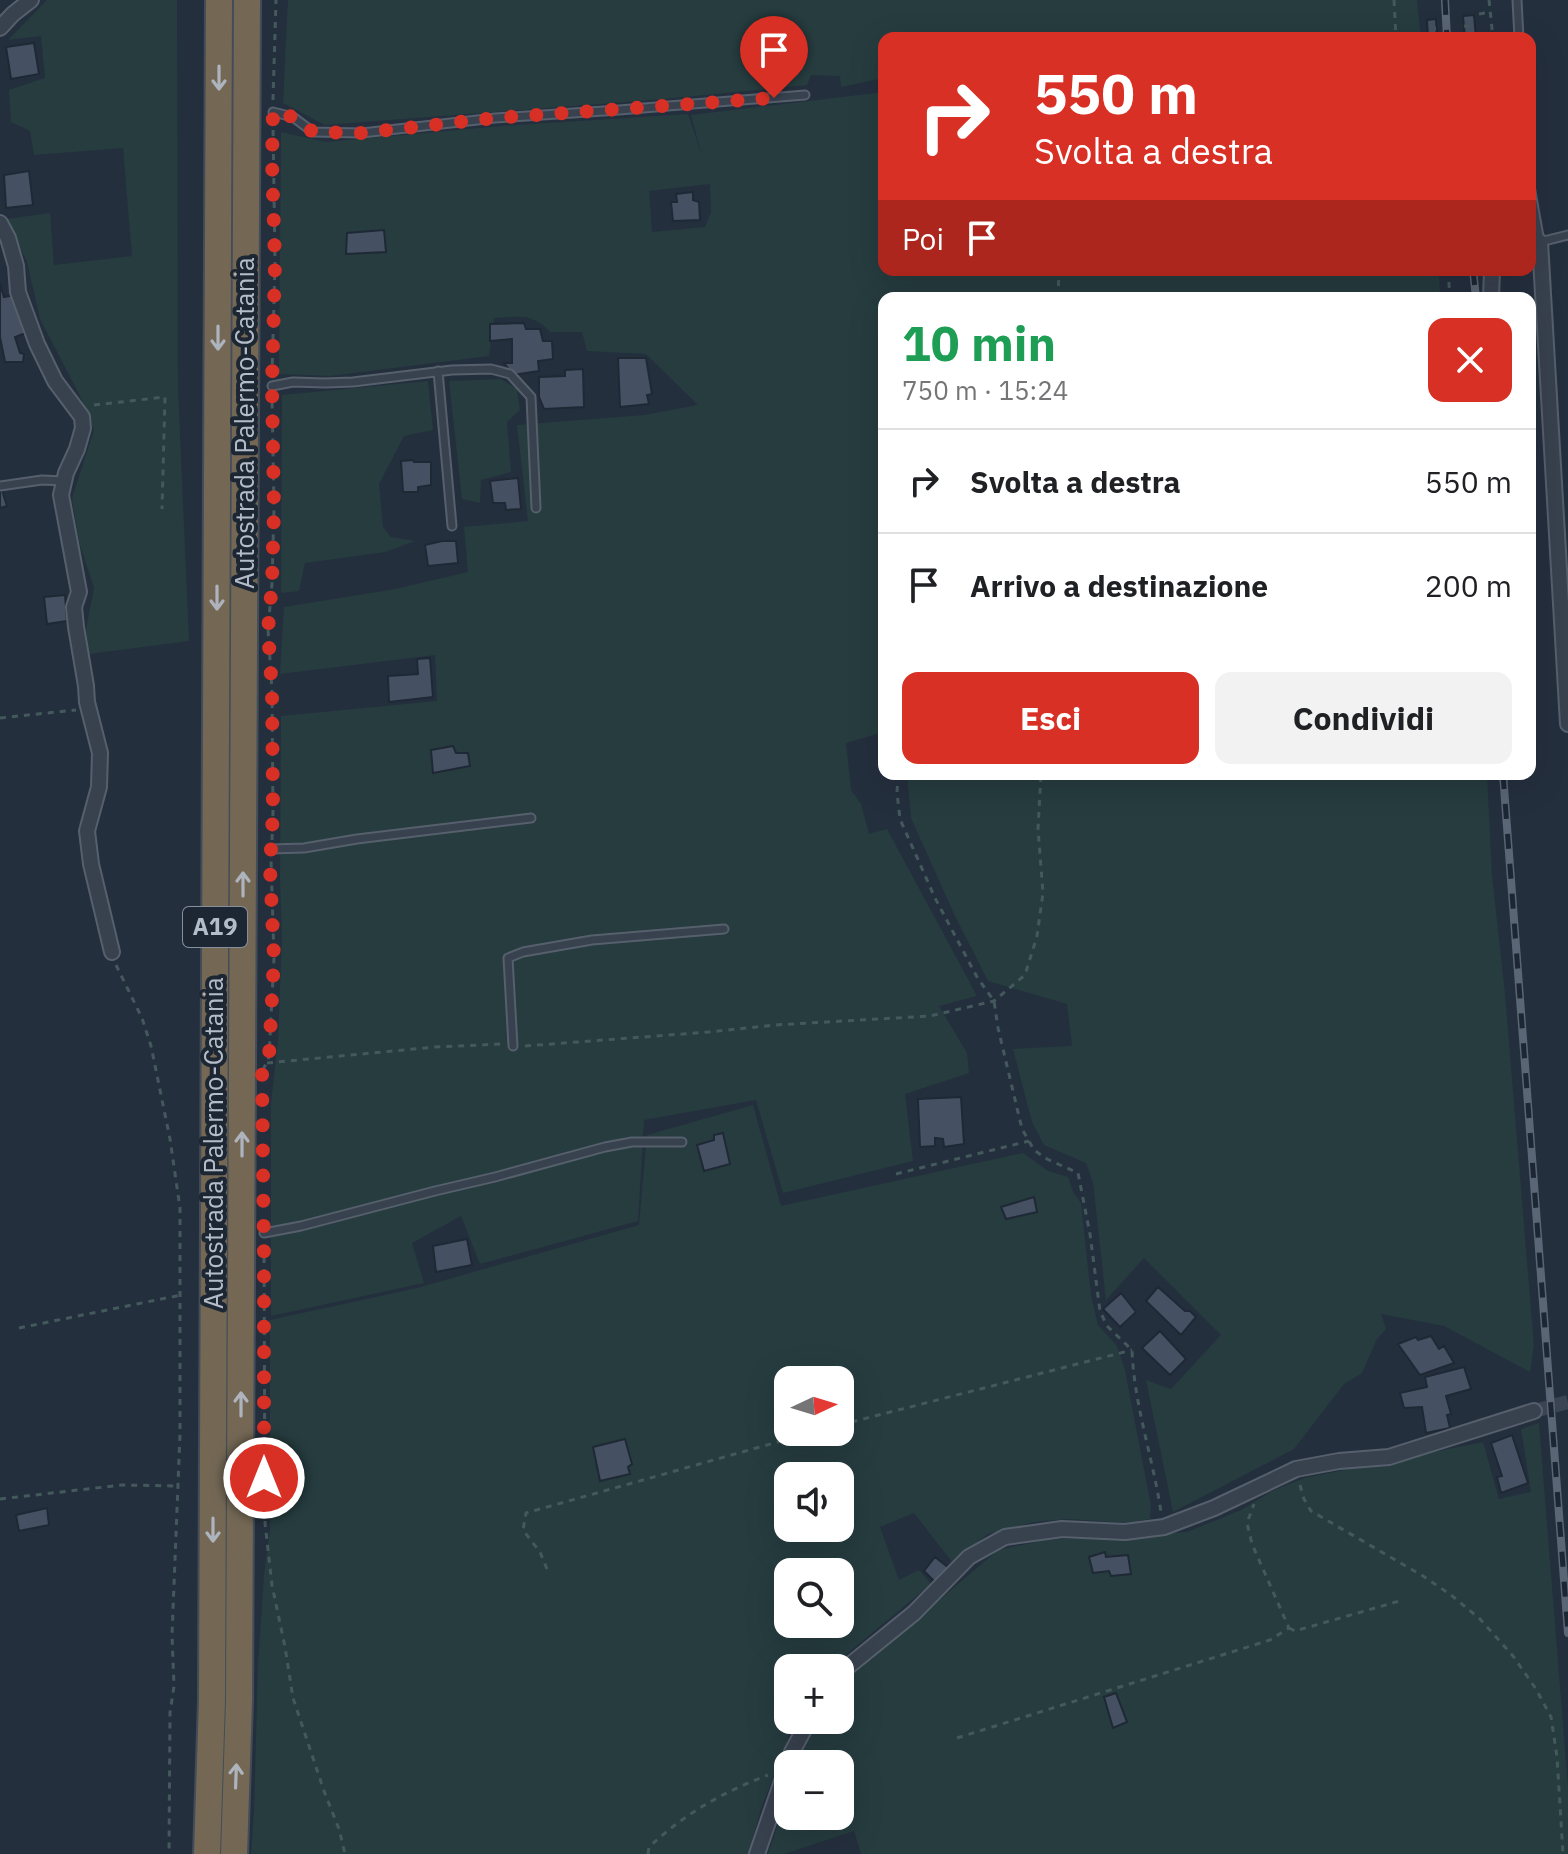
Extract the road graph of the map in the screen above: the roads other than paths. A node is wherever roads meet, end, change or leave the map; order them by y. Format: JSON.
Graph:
{"nodes":[{"id":1,"x":31,"y":0,"type":"edge"},
{"id":2,"x":219,"y":0,"type":"edge"},
{"id":3,"x":247,"y":0,"type":"edge"},
{"id":4,"x":1517,"y":0,"type":"edge"},
{"id":5,"x":0,"y":28,"type":"edge"},
{"id":6,"x":1519,"y":32,"type":"edge"},
{"id":7,"x":805,"y":95,"type":"dead end"},
{"id":8,"x":273,"y":112,"type":"road end"},
{"id":9,"x":0,"y":223,"type":"edge"},
{"id":10,"x":1568,"y":235,"type":"edge"},
{"id":11,"x":1536,"y":243,"type":"edge"},
{"id":12,"x":1536,"y":258,"type":"edge"},
{"id":13,"x":438,"y":371,"type":"junction"},
{"id":14,"x":272,"y":386,"type":"road end"},
{"id":15,"x":64,"y":481,"type":"junction"},
{"id":16,"x":0,"y":486,"type":"edge"},
{"id":17,"x":536,"y":508,"type":"dead end"},
{"id":18,"x":452,"y":526,"type":"dead end"},
{"id":19,"x":1568,"y":724,"type":"edge"},
{"id":20,"x":531,"y":818,"type":"dead end"},
{"id":21,"x":271,"y":849,"type":"road end"},
{"id":22,"x":724,"y":929,"type":"dead end"},
{"id":23,"x":112,"y":952,"type":"road end"},
{"id":24,"x":513,"y":1046,"type":"road end"},
{"id":25,"x":682,"y":1142,"type":"dead end"},
{"id":26,"x":264,"y":1233,"type":"road end"},
{"id":27,"x":1534,"y":1411,"type":"tunnel mouth"},
{"id":28,"x":854,"y":1662,"type":"edge"},
{"id":29,"x":774,"y":1804,"type":"edge"},
{"id":30,"x":207,"y":1854,"type":"edge"},
{"id":31,"x":234,"y":1854,"type":"edge"},
{"id":32,"x":757,"y":1854,"type":"edge"}],
"edges":[{"from":1,"to":5,"type":"street"},
{"from":2,"to":30,"type":"highway","name":"Autostrada Palermo-Catania","number":"A19","one_way":true},
{"from":31,"to":3,"type":"highway","name":"Autostrada Palermo-Catania","number":"A19","one_way":true},
{"from":4,"to":6,"type":"lane"},
{"from":7,"to":8,"type":"lane"},
{"from":9,"to":15,"type":"street"},
{"from":10,"to":11,"type":"lane"},
{"from":12,"to":19,"type":"street"},
{"from":13,"to":14,"type":"lane"},
{"from":13,"to":17,"type":"lane"},
{"from":13,"to":18,"type":"lane"},
{"from":15,"to":16,"type":"lane"},
{"from":15,"to":23,"type":"street"},
{"from":20,"to":21,"type":"lane"},
{"from":22,"to":24,"type":"lane"},
{"from":25,"to":26,"type":"lane"},
{"from":27,"to":28,"type":"street"},
{"from":29,"to":32,"type":"street"}]}
